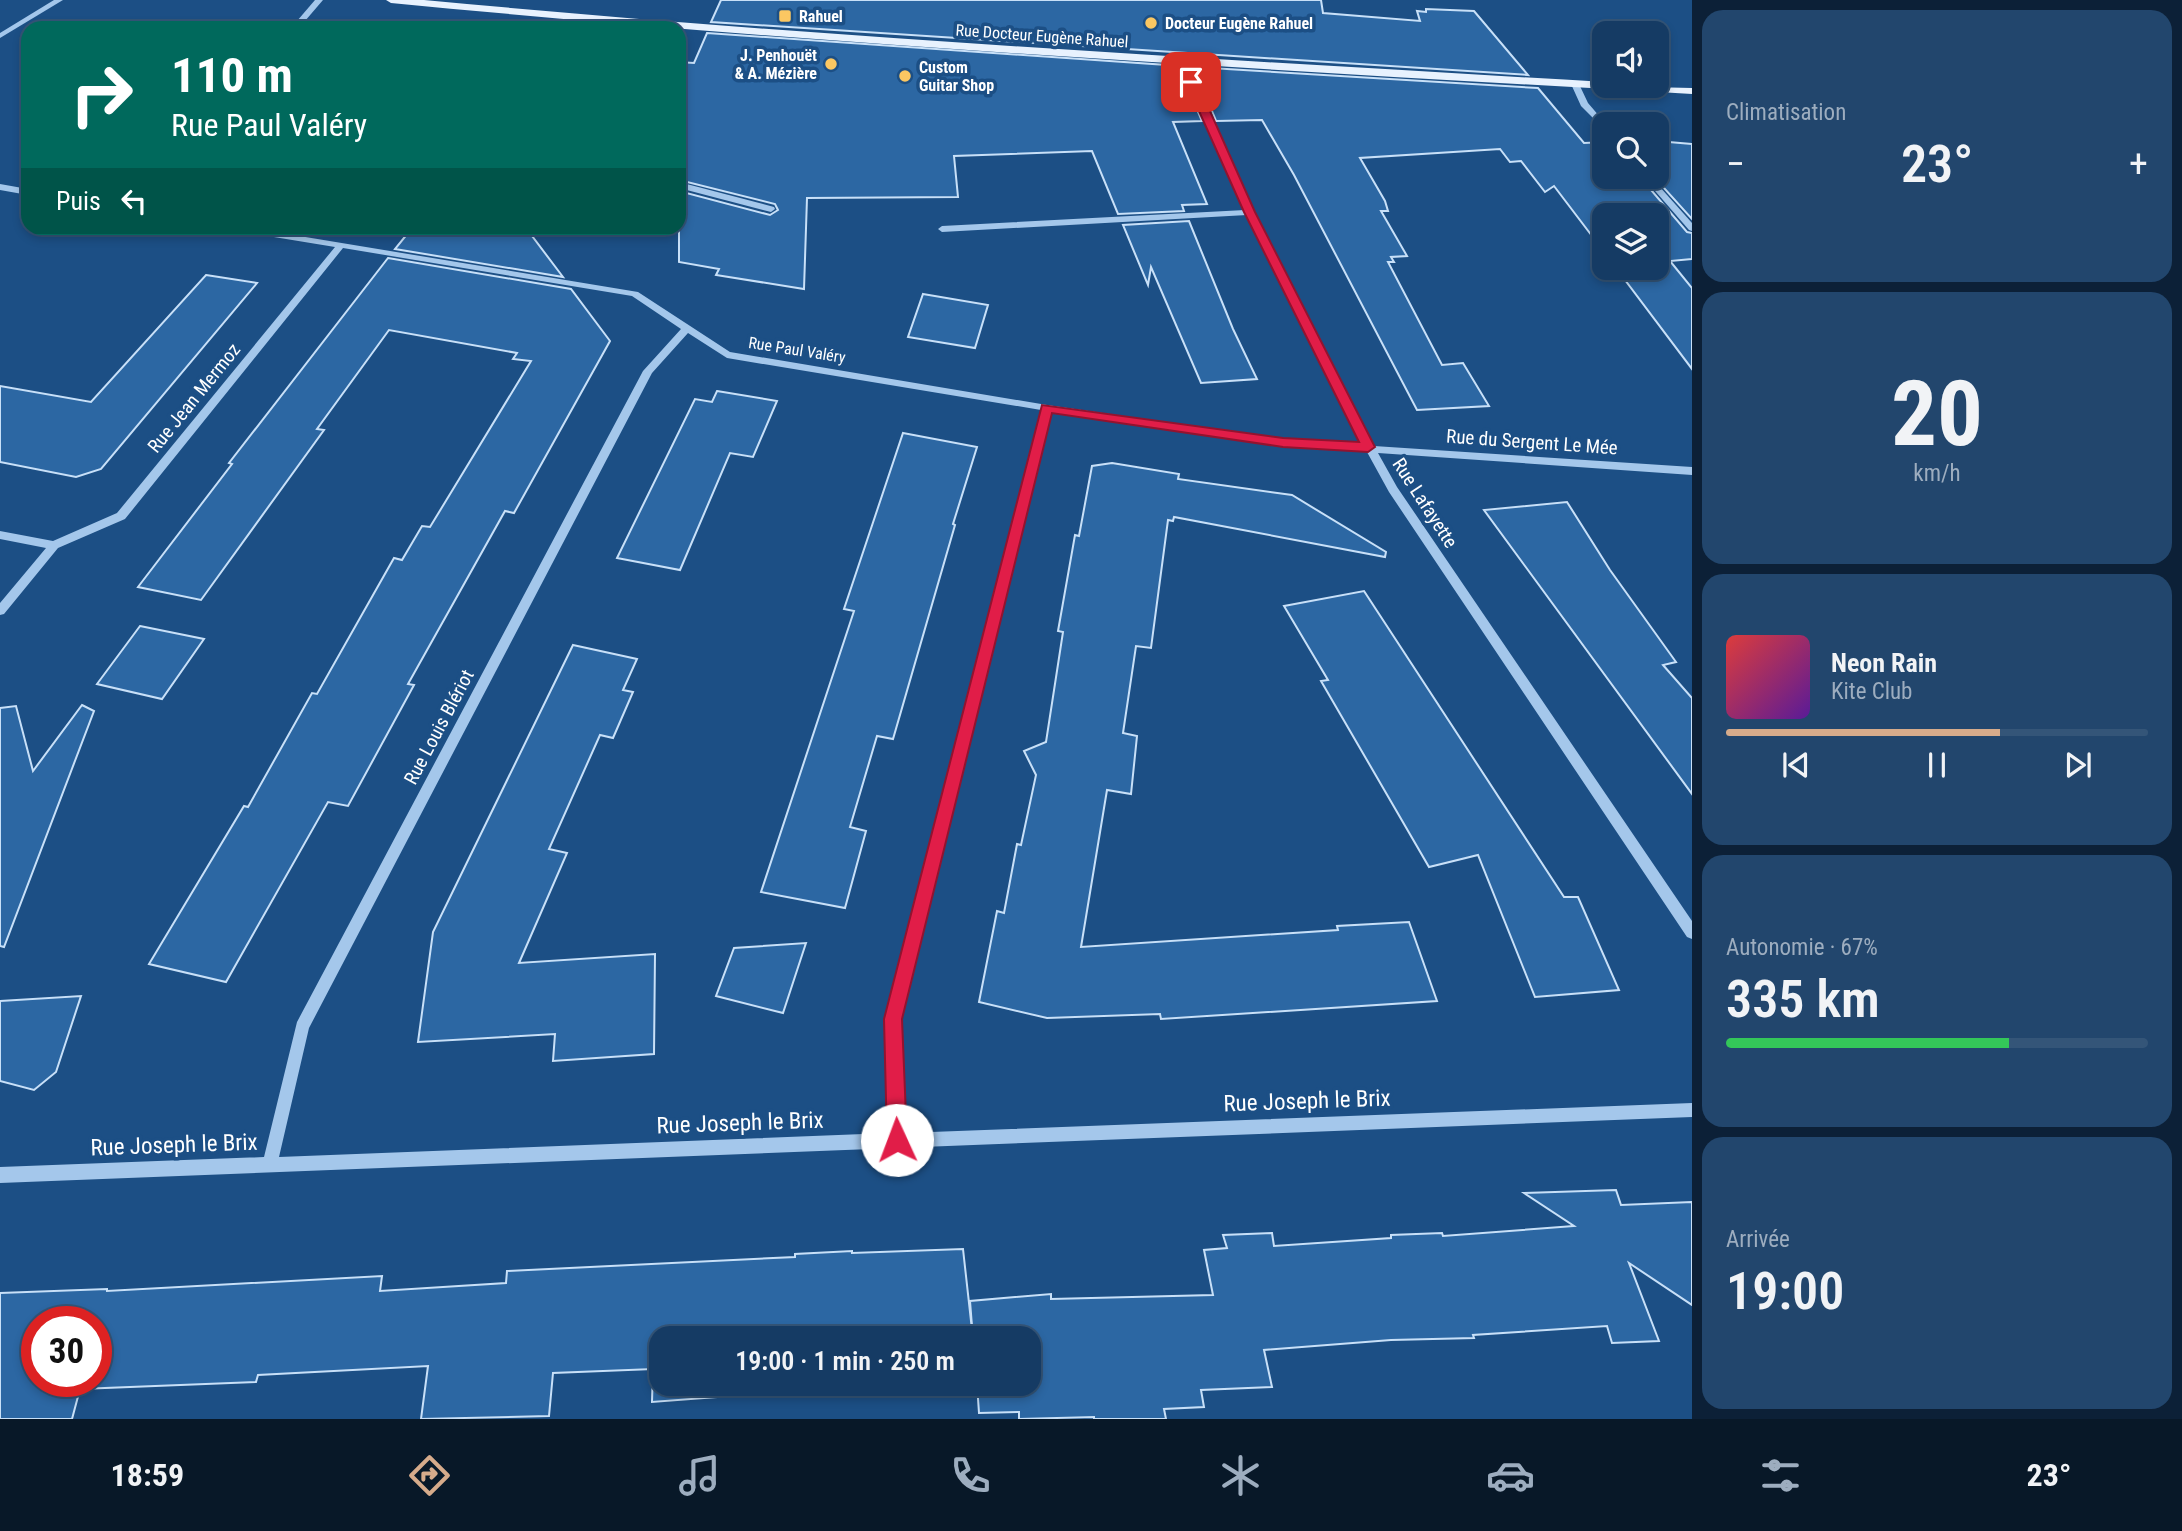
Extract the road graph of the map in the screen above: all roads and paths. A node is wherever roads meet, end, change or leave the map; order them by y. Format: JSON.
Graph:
{"nodes":[{"id":1,"x":58,"y":0,"type":"edge"},
{"id":2,"x":319,"y":0,"type":"edge"},
{"id":3,"x":391,"y":0,"type":"edge"},
{"id":4,"x":24,"y":21,"type":"edge"},
{"id":5,"x":301,"y":21,"type":"edge"},
{"id":6,"x":590,"y":21,"type":"edge"},
{"id":7,"x":21,"y":23,"type":"edge"},
{"id":8,"x":686,"y":29,"type":"edge"},
{"id":9,"x":0,"y":36,"type":"edge"},
{"id":10,"x":1186,"y":60,"type":"junction"},
{"id":11,"x":1575,"y":84,"type":"junction"},
{"id":12,"x":1692,"y":91,"type":"edge"},
{"id":13,"x":1592,"y":113,"type":"edge"},
{"id":14,"x":0,"y":187,"type":"edge"},
{"id":15,"x":686,"y":187,"type":"edge"},
{"id":16,"x":1658,"y":189,"type":"edge"},
{"id":17,"x":21,"y":191,"type":"edge"},
{"id":18,"x":771,"y":209,"type":"dead end"},
{"id":19,"x":1250,"y":212,"type":"junction"},
{"id":20,"x":1692,"y":228,"type":"edge"},
{"id":21,"x":942,"y":229,"type":"dead end"},
{"id":22,"x":280,"y":235,"type":"edge"},
{"id":23,"x":341,"y":245,"type":"junction"},
{"id":24,"x":687,"y":328,"type":"junction"},
{"id":25,"x":1046,"y":408,"type":"junction"},
{"id":26,"x":1368,"y":447,"type":"junction"},
{"id":27,"x":1692,"y":471,"type":"edge"},
{"id":28,"x":0,"y":534,"type":"edge"},
{"id":29,"x":54,"y":545,"type":"junction"},
{"id":30,"x":0,"y":611,"type":"edge"},
{"id":31,"x":1692,"y":933,"type":"edge"},
{"id":32,"x":1692,"y":1110,"type":"edge"},
{"id":33,"x":897,"y":1140,"type":"junction"},
{"id":34,"x":270,"y":1164,"type":"junction"},
{"id":35,"x":0,"y":1175,"type":"edge"}],
"edges":[{"from":1,"to":4,"type":"street"},
{"from":2,"to":5,"type":"street"},
{"from":3,"to":6,"type":"main road","name":"Rue Docteur Eugène Rahuel"},
{"from":7,"to":9,"type":"street"},
{"from":8,"to":10,"type":"main road","name":"Rue Docteur Eugène Rahuel"},
{"from":10,"to":11,"type":"main road","name":"Rue Docteur Eugène Rahuel"},
{"from":10,"to":19,"type":"street","name":"Rue Lafayette"},
{"from":11,"to":12,"type":"main road","name":"Rue Docteur Eugène Rahuel"},
{"from":11,"to":13,"type":"street"},
{"from":14,"to":17,"type":"street"},
{"from":15,"to":18,"type":"street"},
{"from":16,"to":20,"type":"street"},
{"from":19,"to":21,"type":"street"},
{"from":19,"to":26,"type":"street","name":"Rue Lafayette"},
{"from":22,"to":23,"type":"street","name":"Rue Paul Valéry"},
{"from":23,"to":24,"type":"street","name":"Rue Paul Valéry"},
{"from":23,"to":29,"type":"street","name":"Rue Jean Mermoz"},
{"from":24,"to":25,"type":"street","name":"Rue Paul Valéry"},
{"from":24,"to":34,"type":"street","name":"Rue Louis Blériot"},
{"from":25,"to":26,"type":"street","name":"Rue Paul Valéry"},
{"from":25,"to":33,"type":"street"},
{"from":26,"to":27,"type":"street","name":"Rue du Sergent Le Mée"},
{"from":26,"to":31,"type":"street","name":"Rue Lafayette"},
{"from":28,"to":29,"type":"street"},
{"from":29,"to":30,"type":"street","name":"Rue Jean Mermoz"},
{"from":32,"to":33,"type":"street","name":"Rue Joseph le Brix"},
{"from":33,"to":34,"type":"street","name":"Rue Joseph le Brix"},
{"from":34,"to":35,"type":"street","name":"Rue Joseph le Brix"}]}
